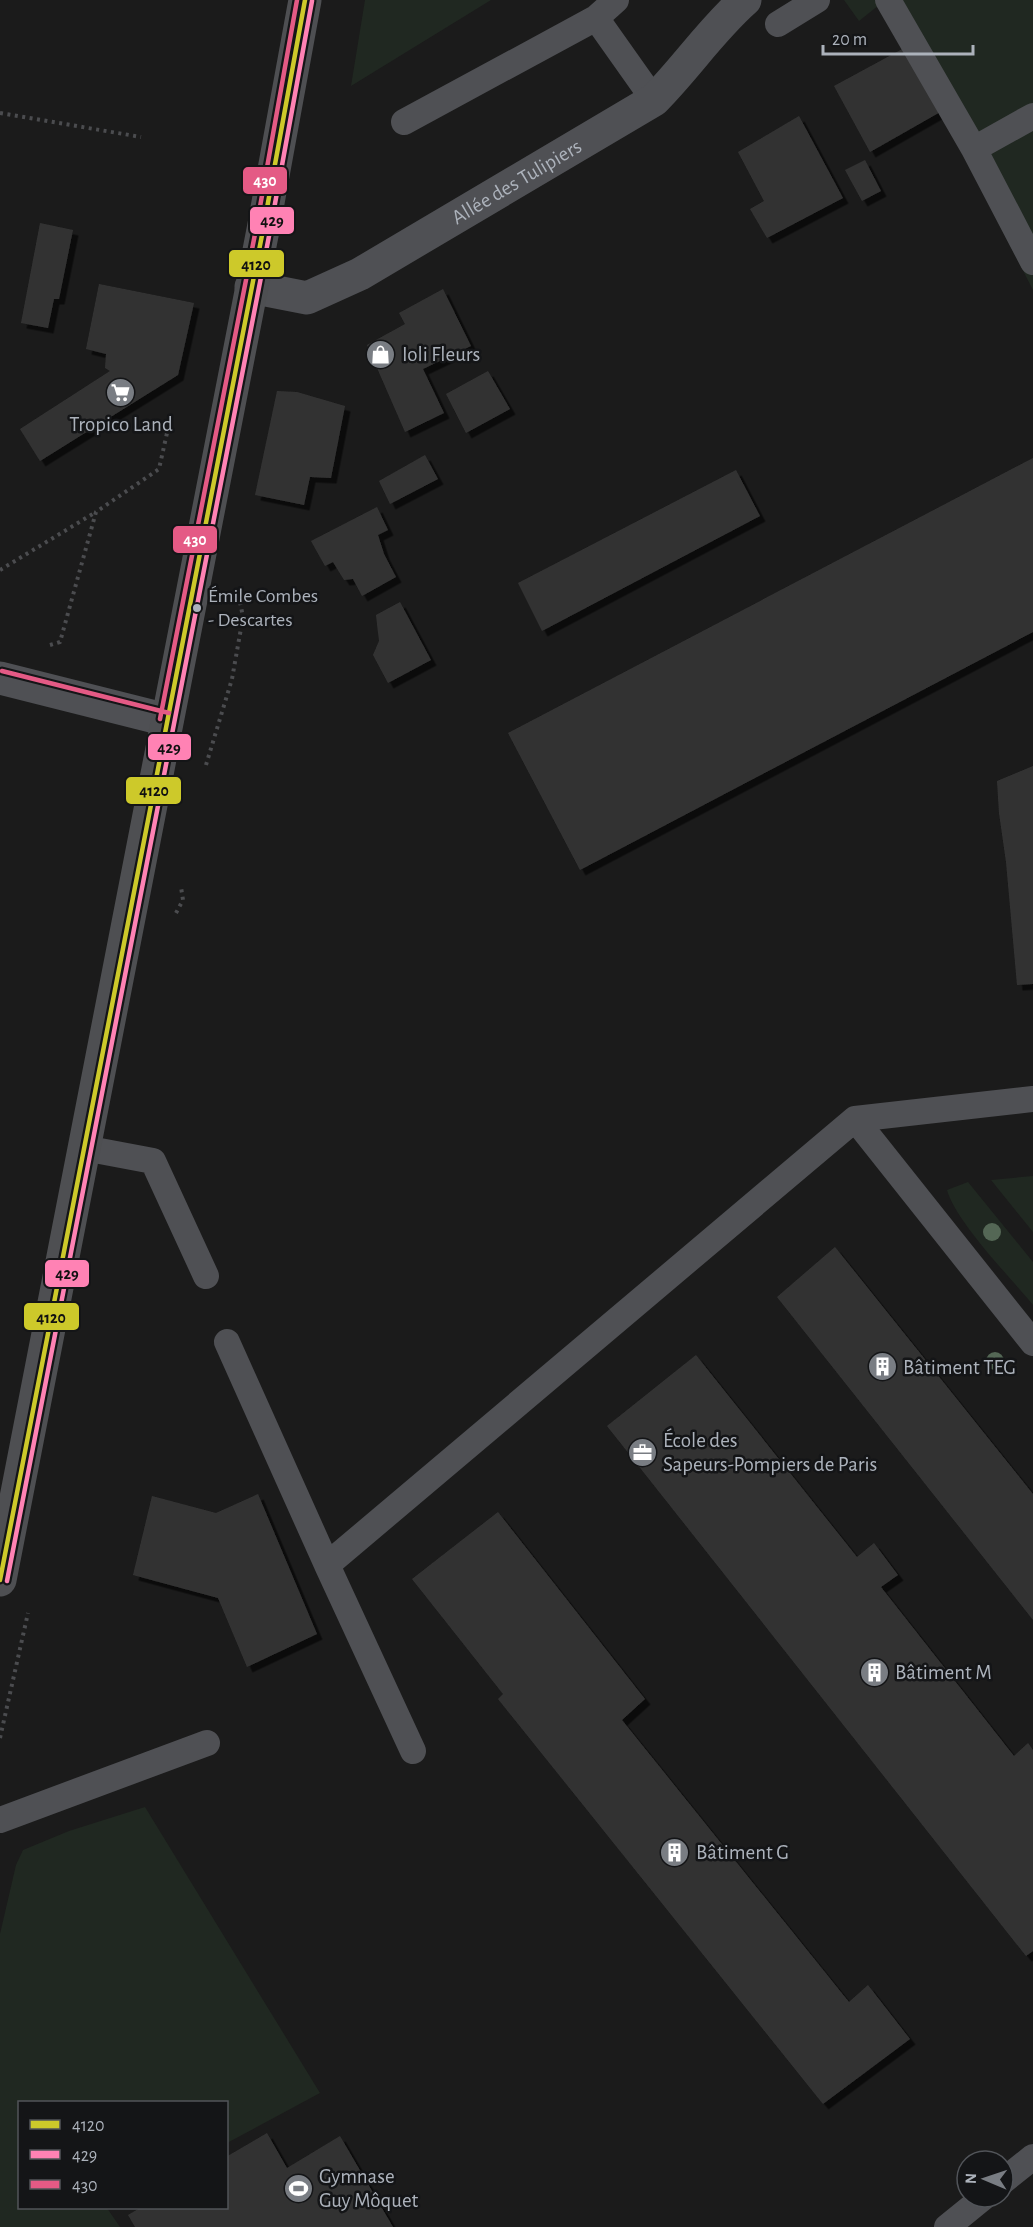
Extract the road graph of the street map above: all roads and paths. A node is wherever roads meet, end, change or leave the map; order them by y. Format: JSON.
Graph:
{"nodes":[{"id":1,"x":305,"y":0,"type":"edge"},
{"id":2,"x":616,"y":0,"type":"edge"},
{"id":3,"x":745,"y":0,"type":"edge"},
{"id":4,"x":817,"y":0,"type":"edge"},
{"id":5,"x":888,"y":0,"type":"edge"},
{"id":6,"x":596,"y":18,"type":"junction"},
{"id":7,"x":778,"y":24,"type":"dead end"},
{"id":8,"x":654,"y":100,"type":"junction"},
{"id":9,"x":0,"y":112,"type":"edge"},
{"id":10,"x":1033,"y":116,"type":"edge"},
{"id":11,"x":404,"y":122,"type":"dead end"},
{"id":12,"x":141,"y":137,"type":"dead end"},
{"id":13,"x":974,"y":149,"type":"junction"},
{"id":14,"x":1033,"y":262,"type":"edge"},
{"id":15,"x":251,"y":287,"type":"junction"},
{"id":16,"x":169,"y":424,"type":"dead end"},
{"id":17,"x":96,"y":512,"type":"junction"},
{"id":18,"x":0,"y":570,"type":"edge"},
{"id":19,"x":48,"y":646,"type":"dead end"},
{"id":20,"x":0,"y":678,"type":"edge"},
{"id":21,"x":167,"y":720,"type":"junction"},
{"id":22,"x":1033,"y":1100,"type":"edge"},
{"id":23,"x":855,"y":1119,"type":"junction"},
{"id":24,"x":84,"y":1148,"type":"junction"},
{"id":25,"x":206,"y":1276,"type":"dead end"},
{"id":26,"x":228,"y":1342,"type":"dead end"},
{"id":27,"x":1033,"y":1343,"type":"edge"},
{"id":28,"x":327,"y":1565,"type":"junction"},
{"id":29,"x":0,"y":1580,"type":"edge"},
{"id":30,"x":207,"y":1743,"type":"dead end"},
{"id":31,"x":413,"y":1751,"type":"dead end"},
{"id":32,"x":0,"y":1820,"type":"edge"},
{"id":33,"x":1033,"y":2157,"type":"edge"},
{"id":34,"x":1015,"y":2171,"type":"edge"},
{"id":35,"x":969,"y":2209,"type":"edge"},
{"id":36,"x":947,"y":2227,"type":"edge"}],
"edges":[{"from":1,"to":15,"type":"main road"},
{"from":2,"to":6,"type":"lane"},
{"from":3,"to":8,"type":"street","name":"Allée des Tulipiers"},
{"from":4,"to":7,"type":"lane"},
{"from":5,"to":13,"type":"lane"},
{"from":6,"to":8,"type":"lane"},
{"from":6,"to":11,"type":"lane"},
{"from":8,"to":15,"type":"street","name":"Allée des Tulipiers"},
{"from":9,"to":12,"type":"path"},
{"from":10,"to":13,"type":"lane"},
{"from":13,"to":14,"type":"lane"},
{"from":15,"to":21,"type":"main road"},
{"from":16,"to":17,"type":"path"},
{"from":17,"to":18,"type":"path"},
{"from":17,"to":19,"type":"path"},
{"from":20,"to":21,"type":"street"},
{"from":21,"to":24,"type":"main road"},
{"from":22,"to":23,"type":"lane"},
{"from":23,"to":27,"type":"lane"},
{"from":23,"to":28,"type":"lane"},
{"from":24,"to":25,"type":"lane"},
{"from":24,"to":29,"type":"main road"},
{"from":26,"to":28,"type":"lane"},
{"from":28,"to":31,"type":"lane"},
{"from":30,"to":32,"type":"lane"},
{"from":33,"to":34,"type":"lane"},
{"from":35,"to":36,"type":"lane"}]}
